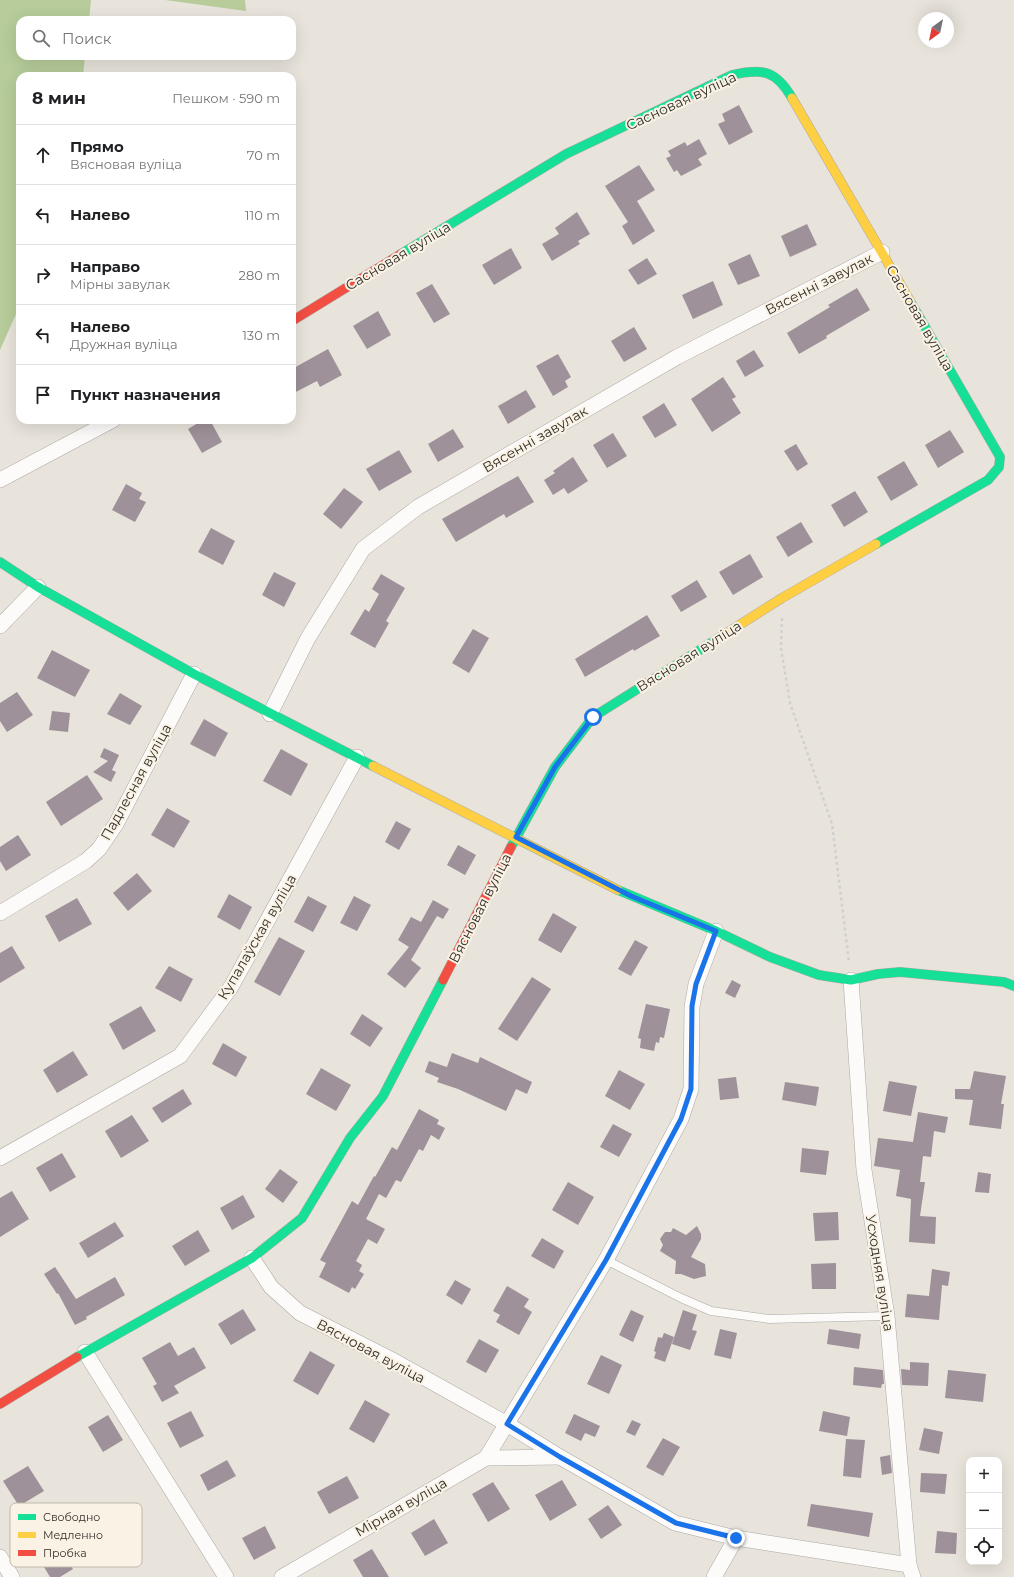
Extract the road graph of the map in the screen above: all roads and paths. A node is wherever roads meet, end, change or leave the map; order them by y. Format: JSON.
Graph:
{"nodes":[{"id":1,"x":882,"y":252,"type":"junction"},
{"id":2,"x":296,"y":319,"type":"edge"},
{"id":3,"x":105,"y":424,"type":"edge"},
{"id":4,"x":1000,"y":457,"type":"joint"},
{"id":5,"x":0,"y":480,"type":"edge"},
{"id":6,"x":0,"y":562,"type":"edge"},
{"id":7,"x":38,"y":587,"type":"junction"},
{"id":8,"x":782,"y":598,"type":"junction"},
{"id":9,"x":0,"y":626,"type":"edge"},
{"id":10,"x":194,"y":674,"type":"junction"},
{"id":11,"x":270,"y":714,"type":"junction"},
{"id":12,"x":357,"y":758,"type":"junction"},
{"id":13,"x":516,"y":837,"type":"junction"},
{"id":14,"x":0,"y":913,"type":"edge"},
{"id":15,"x":716,"y":931,"type":"junction"},
{"id":16,"x":851,"y":980,"type":"junction"},
{"id":17,"x":1014,"y":986,"type":"edge"},
{"id":18,"x":0,"y":1158,"type":"edge"},
{"id":19,"x":252,"y":1258,"type":"junction"},
{"id":20,"x":606,"y":1260,"type":"junction"},
{"id":21,"x":887,"y":1316,"type":"junction"},
{"id":22,"x":85,"y":1352,"type":"junction"},
{"id":23,"x":0,"y":1404,"type":"edge"},
{"id":24,"x":507,"y":1424,"type":"junction"},
{"id":25,"x":560,"y":1457,"type":"junction"},
{"id":26,"x":486,"y":1458,"type":"junction"},
{"id":27,"x":736,"y":1538,"type":"junction"},
{"id":28,"x":0,"y":1557,"type":"edge"},
{"id":29,"x":911,"y":1571,"type":"edge"},
{"id":30,"x":12,"y":1577,"type":"edge"},
{"id":31,"x":226,"y":1577,"type":"edge"},
{"id":32,"x":282,"y":1577,"type":"edge"},
{"id":33,"x":714,"y":1577,"type":"edge"}],
"edges":[{"from":1,"to":2,"type":"street","name":"Сасновая вуліца"},
{"from":1,"to":4,"type":"street","name":"Сасновая вуліца"},
{"from":1,"to":11,"type":"street","name":"Вясенні завулак"},
{"from":3,"to":5,"type":"street"},
{"from":4,"to":8,"type":"street","name":"Вясновая вуліца"},
{"from":6,"to":7,"type":"street"},
{"from":7,"to":9,"type":"street"},
{"from":7,"to":10,"type":"street"},
{"from":8,"to":13,"type":"street","name":"Вясновая вуліца"},
{"from":8,"to":16,"type":"path"},
{"from":10,"to":11,"type":"street"},
{"from":10,"to":14,"type":"street","name":"Падлесная вуліца"},
{"from":11,"to":12,"type":"street"},
{"from":12,"to":13,"type":"street"},
{"from":12,"to":18,"type":"street","name":"Купалаўская вуліца"},
{"from":13,"to":15,"type":"street"},
{"from":13,"to":19,"type":"street","name":"Вясновая вуліца"},
{"from":15,"to":16,"type":"street"},
{"from":15,"to":20,"type":"street","name":"Мірная вуліца"},
{"from":16,"to":17,"type":"street"},
{"from":16,"to":21,"type":"street","name":"Усходняя вуліца"},
{"from":19,"to":22,"type":"street","name":"Вясновая вуліца"},
{"from":19,"to":24,"type":"street","name":"Вясновая вуліца"},
{"from":20,"to":21,"type":"lane"},
{"from":20,"to":24,"type":"street","name":"Мірная вуліца"},
{"from":21,"to":29,"type":"street","name":"Усходняя вуліца"},
{"from":22,"to":23,"type":"street","name":"Вясновая вуліца"},
{"from":22,"to":31,"type":"street"},
{"from":24,"to":25,"type":"street","name":"Вясновая вуліца"},
{"from":24,"to":26,"type":"street","name":"Мірная вуліца"},
{"from":25,"to":26,"type":"street"},
{"from":25,"to":27,"type":"street","name":"Усходняя вуліца"},
{"from":26,"to":32,"type":"street","name":"Мірная вуліца"},
{"from":27,"to":29,"type":"street","name":"Усходняя вуліца"},
{"from":27,"to":33,"type":"street"},
{"from":28,"to":30,"type":"street"}]}
